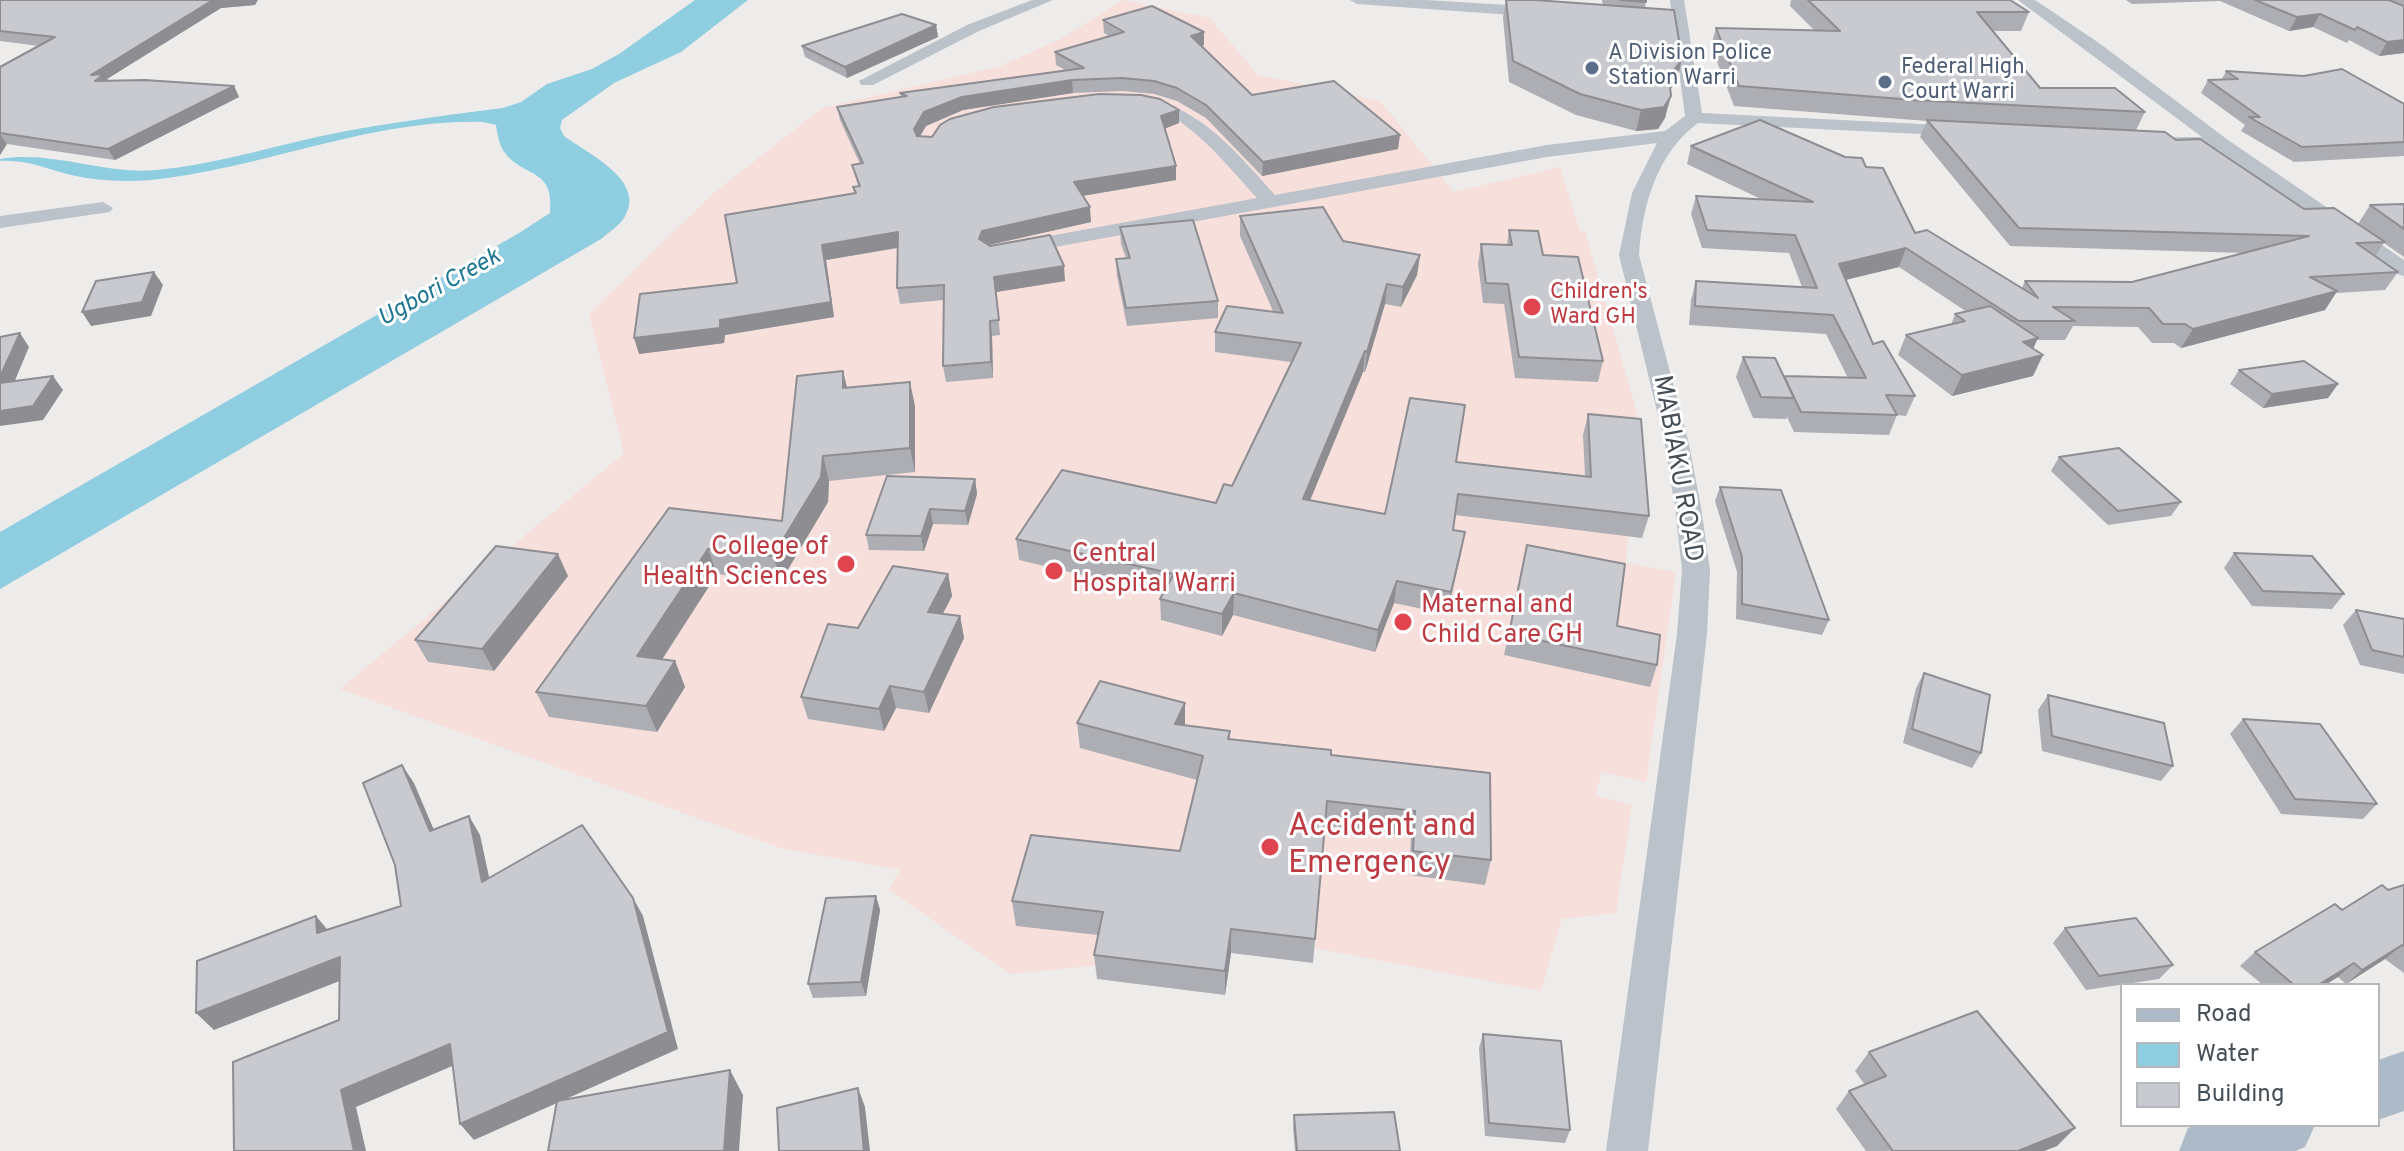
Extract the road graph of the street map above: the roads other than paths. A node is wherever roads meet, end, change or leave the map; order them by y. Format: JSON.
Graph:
{"nodes":[{"id":1,"x":1046,"y":0,"type":"edge"},
{"id":2,"x":1357,"y":0,"type":"edge"},
{"id":3,"x":2025,"y":0,"type":"edge"},
{"id":4,"x":1559,"y":14,"type":"edge"},
{"id":5,"x":1674,"y":15,"type":"edge"},
{"id":6,"x":867,"y":81,"type":"dead end"},
{"id":7,"x":1132,"y":100,"type":"edge"},
{"id":8,"x":1694,"y":118,"type":"junction"},
{"id":9,"x":1973,"y":131,"type":"edge"},
{"id":10,"x":1671,"y":136,"type":"junction"},
{"id":11,"x":2160,"y":141,"type":"edge"},
{"id":12,"x":2222,"y":144,"type":"junction"},
{"id":13,"x":1270,"y":201,"type":"junction"},
{"id":14,"x":103,"y":208,"type":"dead end"},
{"id":15,"x":0,"y":222,"type":"edge"},
{"id":16,"x":993,"y":252,"type":"edge"},
{"id":17,"x":2404,"y":270,"type":"edge"},
{"id":18,"x":2404,"y":1081,"type":"edge"},
{"id":19,"x":2380,"y":1089,"type":"edge"},
{"id":20,"x":2277,"y":1127,"type":"edge"},
{"id":21,"x":1627,"y":1151,"type":"edge"},
{"id":22,"x":2211,"y":1151,"type":"edge"}],
"edges":[{"from":1,"to":6,"type":"street"},
{"from":2,"to":4,"type":"street"},
{"from":3,"to":12,"type":"street"},
{"from":5,"to":8,"type":"street"},
{"from":7,"to":13,"type":"street"},
{"from":8,"to":9,"type":"street"},
{"from":8,"to":10,"type":"street","name":"MABIAKU ROAD"},
{"from":10,"to":13,"type":"street"},
{"from":10,"to":21,"type":"street","name":"MABIAKU ROAD"},
{"from":11,"to":12,"type":"street"},
{"from":12,"to":17,"type":"street"},
{"from":13,"to":16,"type":"street"},
{"from":14,"to":15,"type":"street"},
{"from":18,"to":19,"type":"main road"},
{"from":20,"to":22,"type":"main road"}]}
